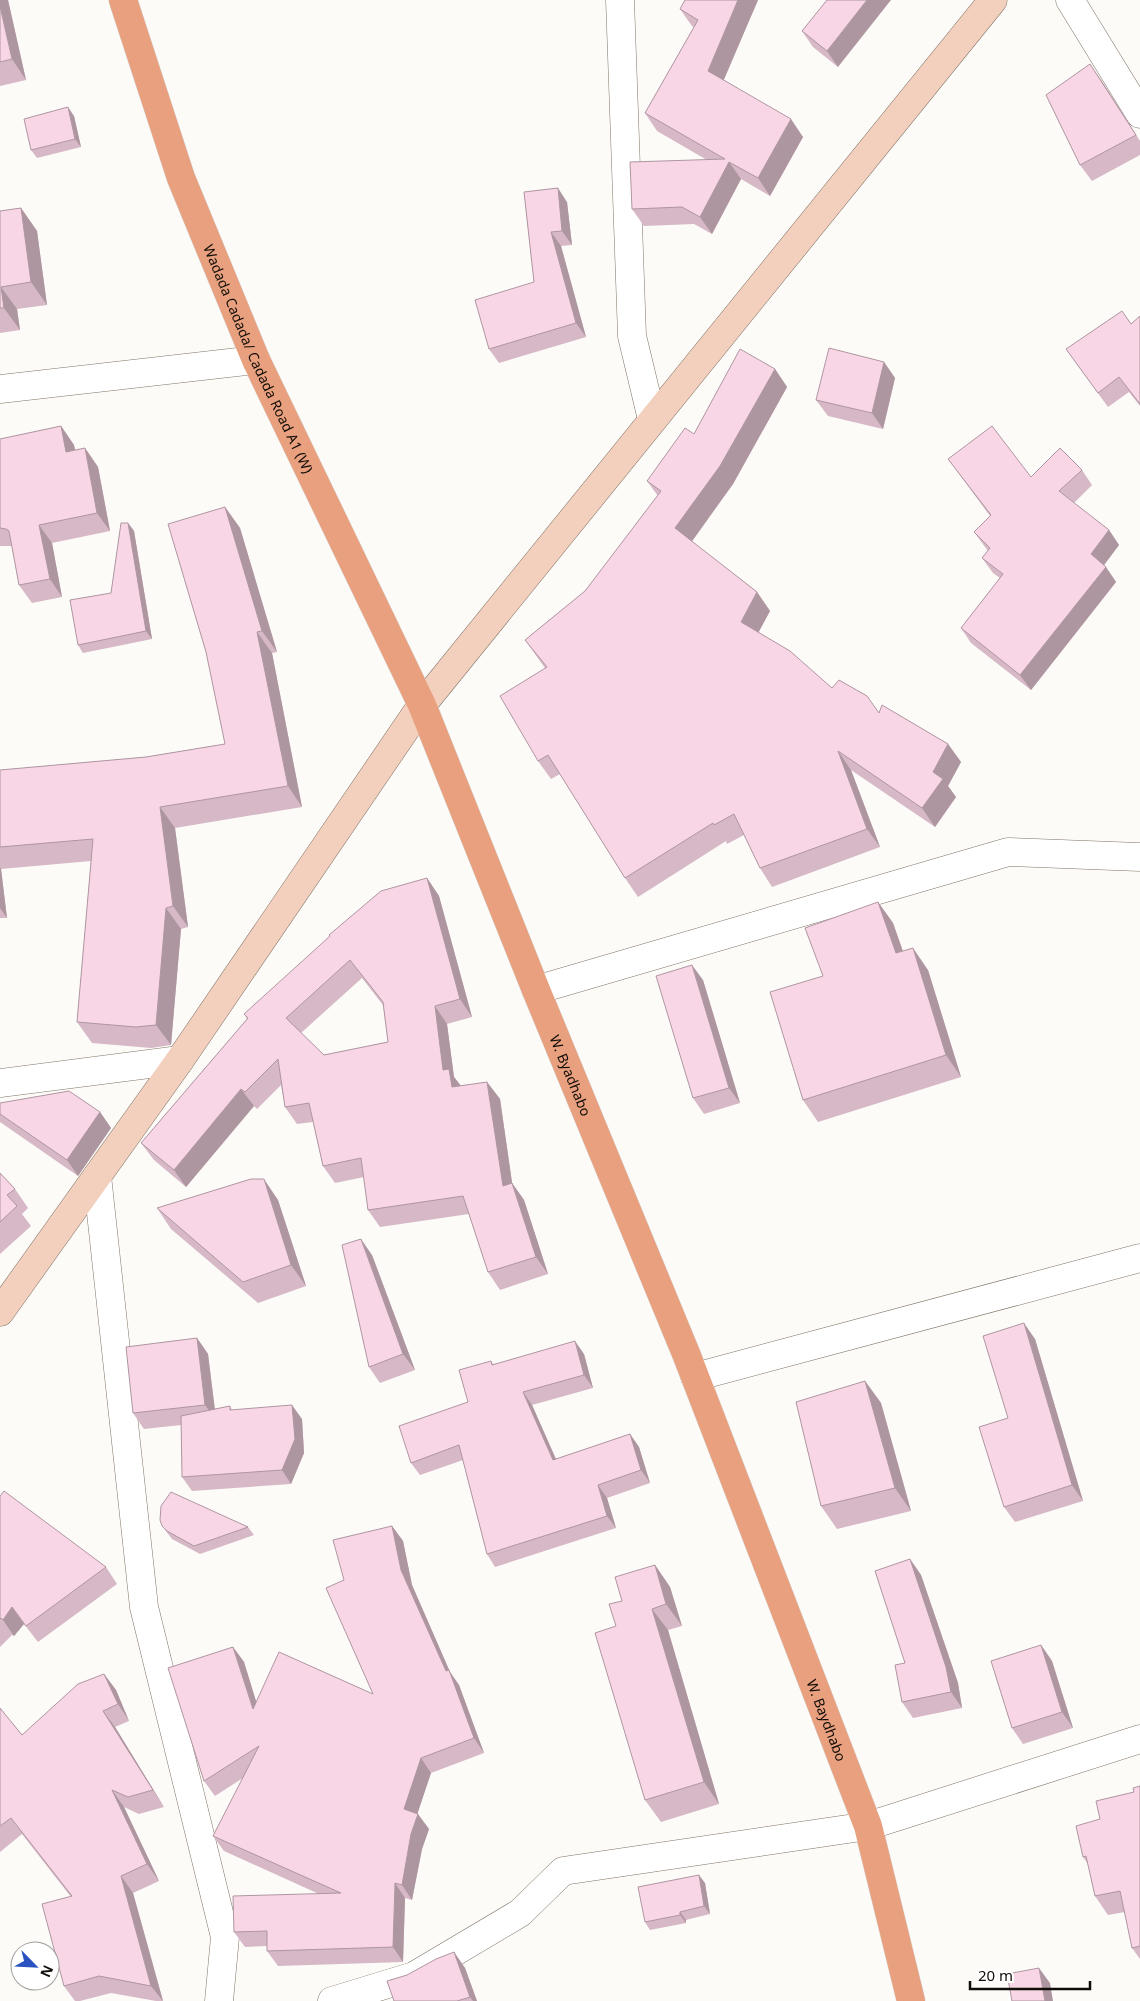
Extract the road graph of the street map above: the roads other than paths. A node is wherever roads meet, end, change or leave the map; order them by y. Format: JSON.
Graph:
{"nodes":[{"id":1,"x":123,"y":0,"type":"edge"},
{"id":2,"x":620,"y":0,"type":"edge"},
{"id":3,"x":993,"y":0,"type":"edge"},
{"id":4,"x":1070,"y":0,"type":"edge"},
{"id":5,"x":1140,"y":114,"type":"edge"},
{"id":6,"x":256,"y":360,"type":"junction"},
{"id":7,"x":0,"y":389,"type":"edge"},
{"id":8,"x":652,"y":419,"type":"junction"},
{"id":9,"x":422,"y":705,"type":"junction"},
{"id":10,"x":1140,"y":857,"type":"edge"},
{"id":11,"x":536,"y":990,"type":"junction"},
{"id":12,"x":180,"y":1060,"type":"junction"},
{"id":13,"x":0,"y":1083,"type":"edge"},
{"id":14,"x":98,"y":1176,"type":"junction"},
{"id":15,"x":1140,"y":1258,"type":"edge"},
{"id":16,"x":0,"y":1312,"type":"edge"},
{"id":17,"x":695,"y":1377,"type":"junction"},
{"id":18,"x":721,"y":1445,"type":"joint"},
{"id":19,"x":1140,"y":1739,"type":"edge"},
{"id":20,"x":868,"y":1826,"type":"junction"},
{"id":21,"x":219,"y":2001,"type":"edge"},
{"id":22,"x":332,"y":2001,"type":"edge"},
{"id":23,"x":911,"y":2001,"type":"edge"}],
"edges":[{"from":1,"to":6,"type":"main road","name":"Wadada Cadada/ Cadada Road A1 (W)"},
{"from":2,"to":8,"type":"street"},
{"from":3,"to":8,"type":"street"},
{"from":4,"to":5,"type":"street"},
{"from":6,"to":7,"type":"street"},
{"from":6,"to":9,"type":"main road","name":"Wadada Cadada/ Cadada Road A1 (W)"},
{"from":8,"to":9,"type":"street"},
{"from":9,"to":11,"type":"main road","name":"W. Byadhabo"},
{"from":9,"to":12,"type":"street"},
{"from":10,"to":11,"type":"street"},
{"from":11,"to":17,"type":"main road","name":"W. Byadhabo"},
{"from":12,"to":13,"type":"street"},
{"from":12,"to":14,"type":"street"},
{"from":14,"to":16,"type":"street"},
{"from":14,"to":21,"type":"street"},
{"from":15,"to":17,"type":"street"},
{"from":17,"to":18,"type":"main road","name":"W. Byadhabo"},
{"from":18,"to":20,"type":"main road","name":"W. Baydhabo"},
{"from":19,"to":20,"type":"street"},
{"from":20,"to":22,"type":"street"},
{"from":20,"to":23,"type":"main road","name":"W. Baydhabo"}]}
